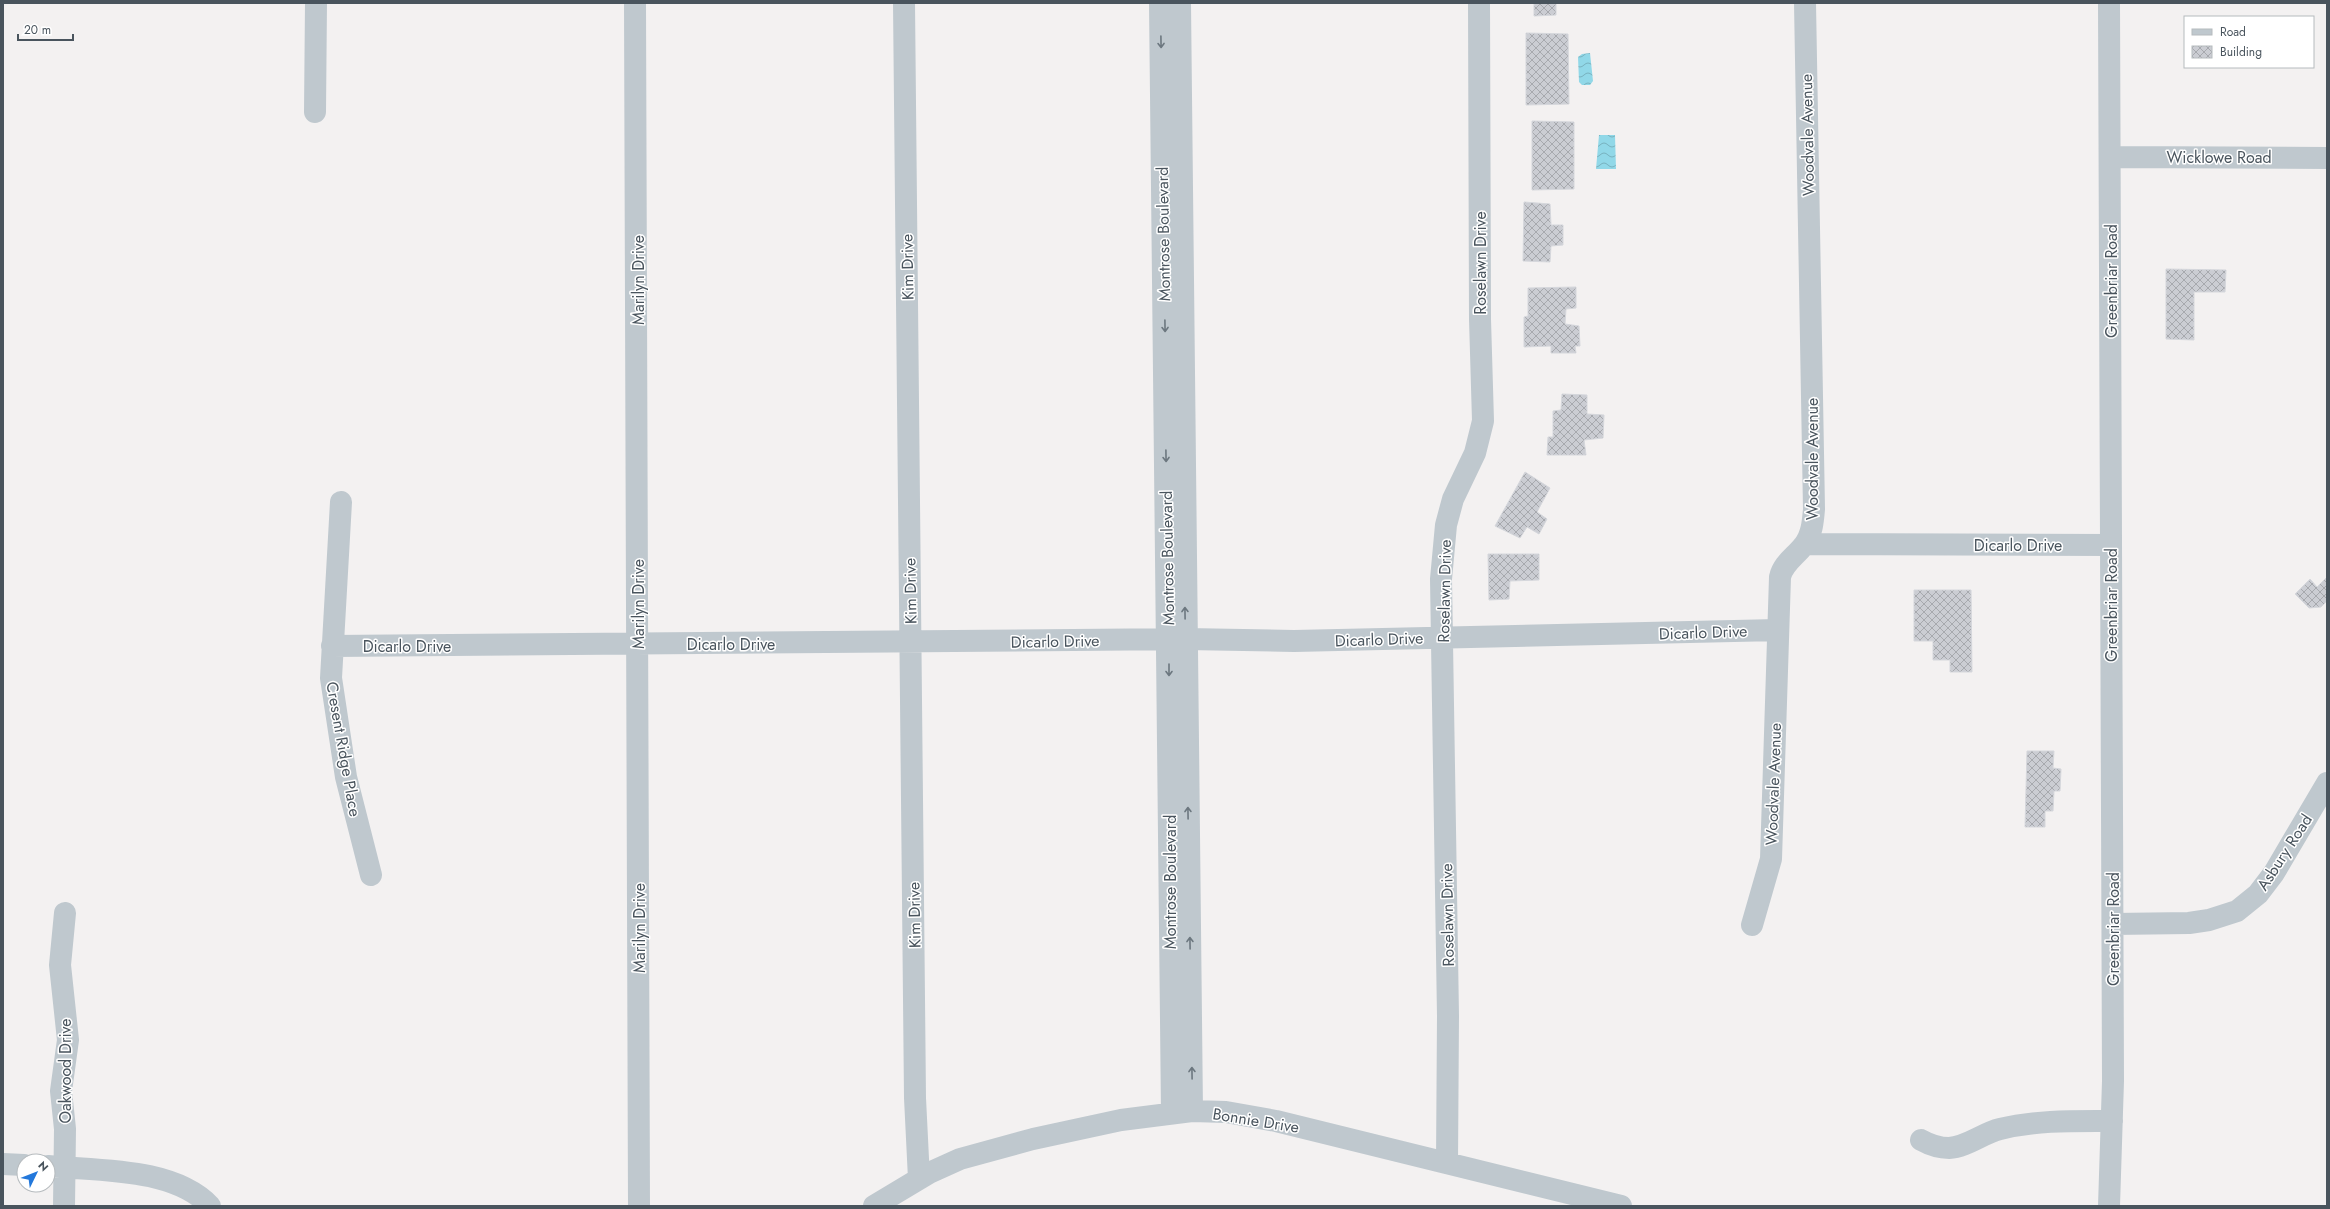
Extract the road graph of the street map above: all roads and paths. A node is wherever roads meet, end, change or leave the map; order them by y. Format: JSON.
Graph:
{"nodes":[{"id":1,"x":316,"y":3,"type":"edge"},
{"id":2,"x":636,"y":3,"type":"edge"},
{"id":3,"x":904,"y":3,"type":"edge"},
{"id":4,"x":1160,"y":3,"type":"edge"},
{"id":5,"x":1180,"y":3,"type":"edge"},
{"id":6,"x":1479,"y":3,"type":"edge"},
{"id":7,"x":1805,"y":3,"type":"edge"},
{"id":8,"x":2109,"y":3,"type":"edge"},
{"id":9,"x":315,"y":112,"type":"dead end"},
{"id":10,"x":2111,"y":157,"type":"junction"},
{"id":11,"x":2327,"y":158,"type":"edge"},
{"id":12,"x":341,"y":502,"type":"dead end"},
{"id":13,"x":1806,"y":544,"type":"junction"},
{"id":14,"x":2111,"y":545,"type":"junction"},
{"id":15,"x":1778,"y":630,"type":"junction"},
{"id":16,"x":1442,"y":637,"type":"junction"},
{"id":17,"x":1177,"y":639,"type":"junction"},
{"id":18,"x":911,"y":642,"type":"junction"},
{"id":19,"x":638,"y":644,"type":"junction"},
{"id":20,"x":332,"y":646,"type":"junction"},
{"id":21,"x":2327,"y":783,"type":"edge"},
{"id":22,"x":372,"y":875,"type":"dead end"},
{"id":23,"x":65,"y":913,"type":"dead end"},
{"id":24,"x":2113,"y":924,"type":"junction"},
{"id":25,"x":1752,"y":925,"type":"dead end"},
{"id":26,"x":1182,"y":1112,"type":"junction"},
{"id":27,"x":2112,"y":1121,"type":"junction"},
{"id":28,"x":1921,"y":1140,"type":"dead end"},
{"id":29,"x":1447,"y":1163,"type":"junction"},
{"id":30,"x":3,"y":1164,"type":"edge"},
{"id":31,"x":16,"y":1165,"type":"edge"},
{"id":32,"x":56,"y":1167,"type":"edge"},
{"id":33,"x":919,"y":1179,"type":"junction"},
{"id":34,"x":208,"y":1204,"type":"edge"},
{"id":35,"x":64,"y":1206,"type":"edge"},
{"id":36,"x":639,"y":1206,"type":"edge"},
{"id":37,"x":874,"y":1206,"type":"edge"},
{"id":38,"x":1621,"y":1206,"type":"edge"},
{"id":39,"x":2109,"y":1206,"type":"edge"}],
"edges":[{"from":1,"to":9,"type":"street"},
{"from":2,"to":19,"type":"street","name":"Marilyn Drive"},
{"from":3,"to":18,"type":"street","name":"Kim Drive"},
{"from":4,"to":17,"type":"street","name":"Montrose Boulevard","one_way":true},
{"from":17,"to":5,"type":"street","name":"Montrose Boulevard","one_way":true},
{"from":6,"to":16,"type":"street","name":"Roselawn Drive"},
{"from":7,"to":13,"type":"street","name":"Woodvale Avenue"},
{"from":8,"to":10,"type":"street","name":"Greenbriar Road"},
{"from":10,"to":11,"type":"street","name":"Wicklowe Road"},
{"from":10,"to":14,"type":"street","name":"Greenbriar Road"},
{"from":12,"to":20,"type":"street","name":"Cresent Ridge Place"},
{"from":13,"to":14,"type":"street","name":"Dicarlo Drive"},
{"from":13,"to":15,"type":"street","name":"Woodvale Avenue"},
{"from":14,"to":24,"type":"street","name":"Greenbriar Road"},
{"from":15,"to":16,"type":"street","name":"Dicarlo Drive"},
{"from":15,"to":25,"type":"street","name":"Woodvale Avenue"},
{"from":16,"to":17,"type":"street","name":"Dicarlo Drive"},
{"from":16,"to":29,"type":"street","name":"Roselawn Drive"},
{"from":17,"to":18,"type":"street","name":"Dicarlo Drive"},
{"from":17,"to":26,"type":"street","name":"Montrose Boulevard"},
{"from":18,"to":19,"type":"street","name":"Dicarlo Drive"},
{"from":18,"to":33,"type":"street","name":"Kim Drive"},
{"from":19,"to":20,"type":"street","name":"Dicarlo Drive"},
{"from":19,"to":36,"type":"street","name":"Marilyn Drive"},
{"from":20,"to":22,"type":"street","name":"Cresent Ridge Place"},
{"from":21,"to":24,"type":"street","name":"Asbury Road"},
{"from":23,"to":32,"type":"street","name":"Oakwood Drive"},
{"from":24,"to":27,"type":"street","name":"Greenbriar Road"},
{"from":26,"to":29,"type":"street","name":"Bonnie Drive"},
{"from":26,"to":33,"type":"street","name":"Bonnie Drive"},
{"from":27,"to":28,"type":"street"},
{"from":27,"to":39,"type":"street","name":"Greenbriar Road"},
{"from":29,"to":38,"type":"street","name":"Bonnie Drive"},
{"from":30,"to":31,"type":"street"},
{"from":32,"to":34,"type":"street"},
{"from":32,"to":35,"type":"street","name":"Oakwood Drive"},
{"from":33,"to":37,"type":"street","name":"Bonnie Drive"}]}
